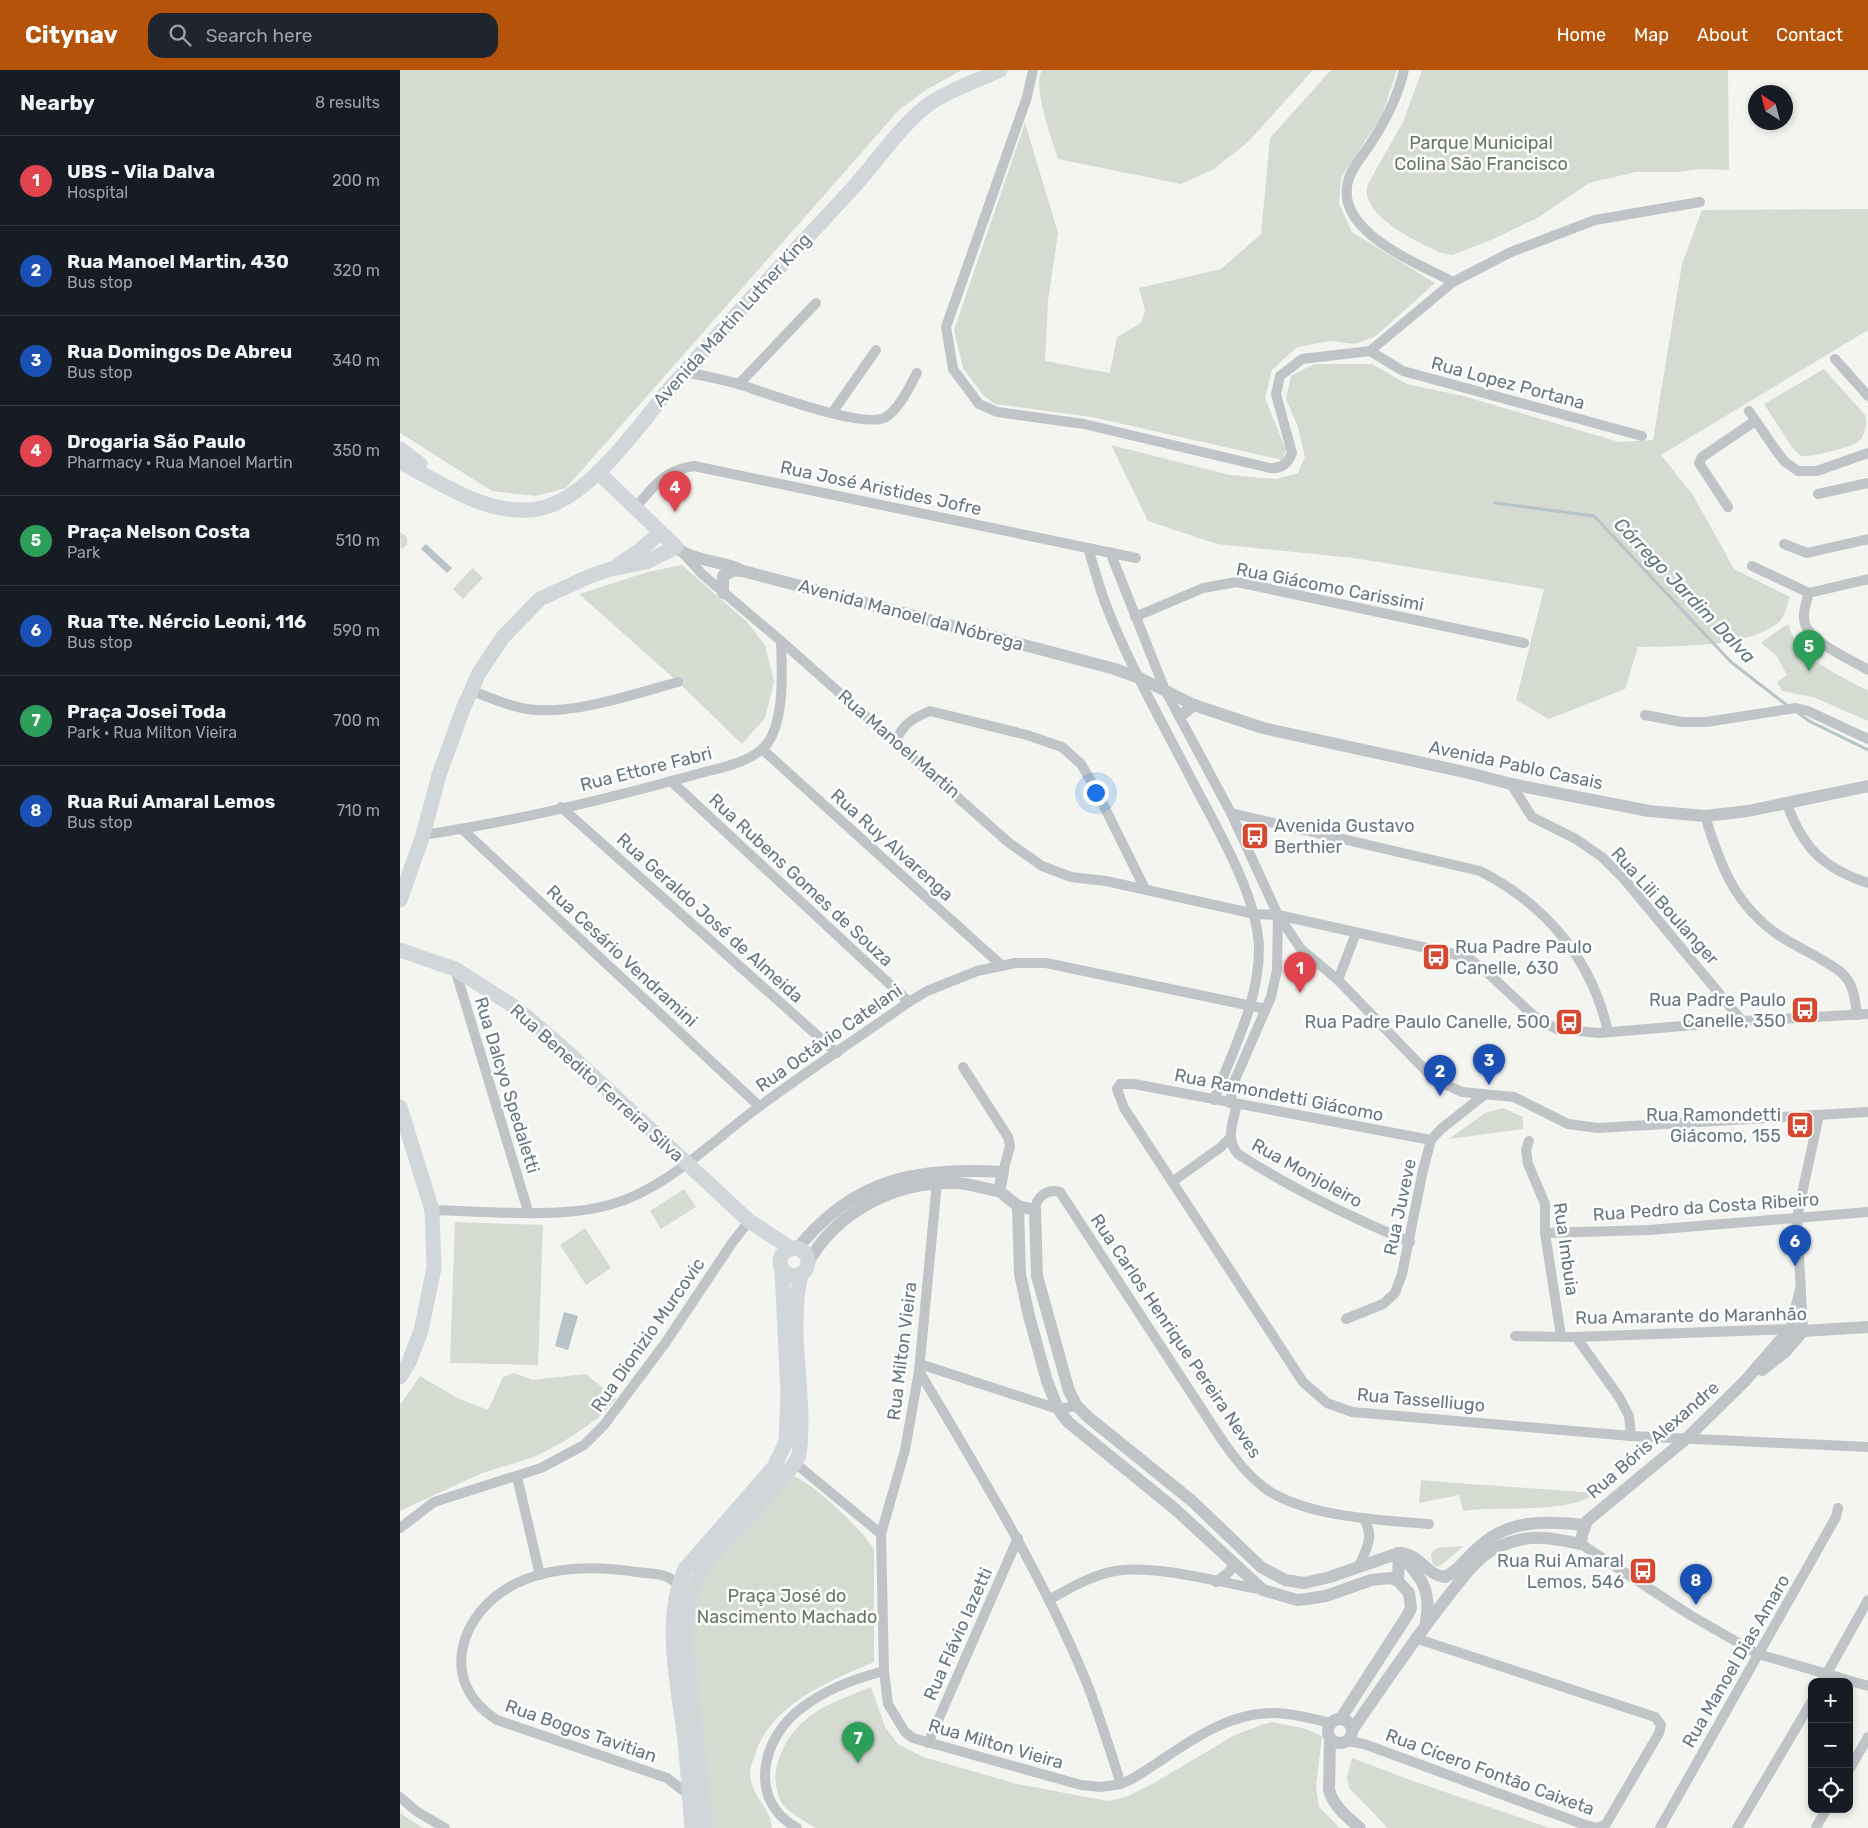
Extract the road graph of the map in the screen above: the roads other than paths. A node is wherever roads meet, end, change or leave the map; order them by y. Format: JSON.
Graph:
{"nodes":[{"id":1,"x":1000,"y":70,"type":"edge"},
{"id":2,"x":1033,"y":70,"type":"edge"},
{"id":3,"x":1404,"y":70,"type":"edge"},
{"id":4,"x":1700,"y":202,"type":"dead end"},
{"id":5,"x":1453,"y":282,"type":"junction"},
{"id":6,"x":816,"y":303,"type":"dead end"},
{"id":7,"x":876,"y":350,"type":"dead end"},
{"id":8,"x":1370,"y":351,"type":"junction"},
{"id":9,"x":1836,"y":359,"type":"dead end"},
{"id":10,"x":685,"y":372,"type":"junction"},
{"id":11,"x":918,"y":374,"type":"dead end"},
{"id":12,"x":739,"y":384,"type":"junction"},
{"id":13,"x":1868,"y":396,"type":"edge"},
{"id":14,"x":1749,"y":412,"type":"dead end"},
{"id":15,"x":832,"y":414,"type":"junction"},
{"id":16,"x":1755,"y":421,"type":"junction"},
{"id":17,"x":1642,"y":436,"type":"dead end"},
{"id":18,"x":400,"y":449,"type":"edge"},
{"id":19,"x":1868,"y":453,"type":"edge"},
{"id":20,"x":400,"y":462,"type":"edge"},
{"id":21,"x":598,"y":472,"type":"junction"},
{"id":22,"x":1868,"y":483,"type":"edge"},
{"id":23,"x":447,"y":485,"type":"junction"},
{"id":24,"x":1818,"y":494,"type":"dead end"},
{"id":25,"x":1728,"y":507,"type":"dead end"},
{"id":26,"x":634,"y":509,"type":"junction"},
{"id":27,"x":660,"y":533,"type":"junction"},
{"id":28,"x":1868,"y":539,"type":"edge"},
{"id":29,"x":1784,"y":544,"type":"dead end"},
{"id":30,"x":1088,"y":548,"type":"junction"},
{"id":31,"x":679,"y":550,"type":"junction"},
{"id":32,"x":1110,"y":552,"type":"junction"},
{"id":33,"x":1136,"y":558,"type":"dead end"},
{"id":34,"x":1752,"y":566,"type":"dead end"},
{"id":35,"x":611,"y":569,"type":"junction"},
{"id":36,"x":743,"y":571,"type":"junction"},
{"id":37,"x":1868,"y":579,"type":"edge"},
{"id":38,"x":723,"y":593,"type":"junction"},
{"id":39,"x":1809,"y":593,"type":"junction"},
{"id":40,"x":1135,"y":617,"type":"junction"},
{"id":41,"x":781,"y":641,"type":"junction"},
{"id":42,"x":1524,"y":643,"type":"dead end"},
{"id":43,"x":1868,"y":670,"type":"edge"},
{"id":44,"x":1140,"y":678,"type":"junction"},
{"id":45,"x":678,"y":682,"type":"dead end"},
{"id":46,"x":1165,"y":690,"type":"junction"},
{"id":47,"x":472,"y":691,"type":"junction"},
{"id":48,"x":1194,"y":705,"type":"junction"},
{"id":49,"x":1180,"y":716,"type":"junction"},
{"id":50,"x":1645,"y":716,"type":"dead end"},
{"id":51,"x":1868,"y":739,"type":"edge"},
{"id":52,"x":896,"y":742,"type":"junction"},
{"id":53,"x":762,"y":749,"type":"junction"},
{"id":54,"x":671,"y":781,"type":"junction"},
{"id":55,"x":1511,"y":784,"type":"junction"},
{"id":56,"x":1868,"y":786,"type":"edge"},
{"id":57,"x":1787,"y":804,"type":"junction"},
{"id":58,"x":561,"y":807,"type":"junction"},
{"id":59,"x":1231,"y":813,"type":"junction"},
{"id":60,"x":1705,"y":816,"type":"junction"},
{"id":61,"x":462,"y":829,"type":"junction"},
{"id":62,"x":423,"y":835,"type":"junction"},
{"id":63,"x":1868,"y":883,"type":"edge"},
{"id":64,"x":1146,"y":890,"type":"junction"},
{"id":65,"x":400,"y":900,"type":"edge"},
{"id":66,"x":1255,"y":914,"type":"junction"},
{"id":67,"x":1278,"y":915,"type":"junction"},
{"id":68,"x":1356,"y":933,"type":"junction"},
{"id":69,"x":400,"y":950,"type":"edge"},
{"id":70,"x":1001,"y":965,"type":"junction"},
{"id":71,"x":455,"y":969,"type":"junction"},
{"id":72,"x":1338,"y":980,"type":"junction"},
{"id":73,"x":909,"y":1002,"type":"junction"},
{"id":74,"x":1250,"y":1004,"type":"junction"},
{"id":75,"x":1266,"y":1009,"type":"junction"},
{"id":76,"x":1863,"y":1015,"type":"edge"},
{"id":77,"x":1742,"y":1021,"type":"junction"},
{"id":78,"x":1608,"y":1032,"type":"junction"},
{"id":79,"x":837,"y":1053,"type":"junction"},
{"id":80,"x":962,"y":1068,"type":"dead end"},
{"id":81,"x":1120,"y":1084,"type":"joint"},
{"id":82,"x":1484,"y":1095,"type":"junction"},
{"id":83,"x":1214,"y":1100,"type":"junction"},
{"id":84,"x":1233,"y":1104,"type":"junction"},
{"id":85,"x":759,"y":1106,"type":"junction"},
{"id":86,"x":400,"y":1107,"type":"edge"},
{"id":87,"x":1868,"y":1112,"type":"edge"},
{"id":88,"x":1819,"y":1115,"type":"junction"},
{"id":89,"x":1230,"y":1138,"type":"junction"},
{"id":90,"x":1431,"y":1140,"type":"junction"},
{"id":91,"x":1529,"y":1140,"type":"dead end"},
{"id":92,"x":685,"y":1163,"type":"junction"},
{"id":93,"x":978,"y":1171,"type":"junction"},
{"id":94,"x":1003,"y":1172,"type":"junction"},
{"id":95,"x":1172,"y":1182,"type":"junction"},
{"id":96,"x":937,"y":1183,"type":"junction"},
{"id":97,"x":975,"y":1186,"type":"junction"},
{"id":98,"x":999,"y":1191,"type":"junction"},
{"id":99,"x":1018,"y":1206,"type":"junction"},
{"id":100,"x":432,"y":1210,"type":"junction"},
{"id":101,"x":1035,"y":1210,"type":"junction"},
{"id":102,"x":528,"y":1211,"type":"junction"},
{"id":103,"x":1868,"y":1212,"type":"edge"},
{"id":104,"x":1797,"y":1217,"type":"junction"},
{"id":105,"x":751,"y":1223,"type":"junction"},
{"id":106,"x":1545,"y":1233,"type":"junction"},
{"id":107,"x":1410,"y":1242,"type":"junction"},
{"id":108,"x":788,"y":1256,"type":"junction"},
{"id":109,"x":804,"y":1269,"type":"junction"},
{"id":110,"x":1800,"y":1289,"type":"junction"},
{"id":111,"x":1346,"y":1319,"type":"dead end"},
{"id":112,"x":1868,"y":1327,"type":"edge"},
{"id":113,"x":1790,"y":1329,"type":"junction"},
{"id":114,"x":1803,"y":1331,"type":"junction"},
{"id":115,"x":1514,"y":1336,"type":"dead end"},
{"id":116,"x":1561,"y":1336,"type":"junction"},
{"id":117,"x":1576,"y":1337,"type":"junction"},
{"id":118,"x":920,"y":1367,"type":"junction"},
{"id":119,"x":400,"y":1376,"type":"edge"},
{"id":120,"x":1745,"y":1381,"type":"junction"},
{"id":121,"x":1077,"y":1406,"type":"junction"},
{"id":122,"x":1058,"y":1409,"type":"junction"},
{"id":123,"x":1631,"y":1436,"type":"junction"},
{"id":124,"x":1687,"y":1438,"type":"junction"},
{"id":125,"x":1868,"y":1447,"type":"edge"},
{"id":126,"x":795,"y":1463,"type":"junction"},
{"id":127,"x":517,"y":1477,"type":"junction"},
{"id":128,"x":1838,"y":1508,"type":"dead end"},
{"id":129,"x":1364,"y":1519,"type":"junction"},
{"id":130,"x":1542,"y":1522,"type":"junction"},
{"id":131,"x":1429,"y":1524,"type":"dead end"},
{"id":132,"x":1584,"y":1525,"type":"junction"},
{"id":133,"x":400,"y":1528,"type":"edge"},
{"id":134,"x":881,"y":1534,"type":"junction"},
{"id":135,"x":1541,"y":1536,"type":"junction"},
{"id":136,"x":1018,"y":1538,"type":"junction"},
{"id":137,"x":1582,"y":1544,"type":"junction"},
{"id":138,"x":1399,"y":1553,"type":"junction"},
{"id":139,"x":1234,"y":1563,"type":"junction"},
{"id":140,"x":1358,"y":1566,"type":"junction"},
{"id":141,"x":540,"y":1575,"type":"junction"},
{"id":142,"x":1398,"y":1581,"type":"junction"},
{"id":143,"x":1216,"y":1582,"type":"junction"},
{"id":144,"x":678,"y":1586,"type":"junction"},
{"id":145,"x":1263,"y":1590,"type":"junction"},
{"id":146,"x":1049,"y":1600,"type":"junction"},
{"id":147,"x":1868,"y":1600,"type":"edge"},
{"id":148,"x":1425,"y":1625,"type":"junction"},
{"id":149,"x":1415,"y":1638,"type":"junction"},
{"id":150,"x":1758,"y":1654,"type":"junction"},
{"id":151,"x":884,"y":1671,"type":"junction"},
{"id":152,"x":1824,"y":1678,"type":"edge"},
{"id":153,"x":1853,"y":1683,"type":"edge"},
{"id":154,"x":1868,"y":1686,"type":"edge"},
{"id":155,"x":1808,"y":1708,"type":"edge"},
{"id":156,"x":1338,"y":1730,"type":"junction"},
{"id":157,"x":1868,"y":1736,"type":"edge"},
{"id":158,"x":928,"y":1743,"type":"junction"},
{"id":159,"x":1850,"y":1768,"type":"edge"},
{"id":160,"x":1121,"y":1784,"type":"junction"},
{"id":161,"x":689,"y":1795,"type":"junction"},
{"id":162,"x":400,"y":1797,"type":"edge"},
{"id":163,"x":1825,"y":1813,"type":"edge"},
{"id":164,"x":1816,"y":1827,"type":"edge"},
{"id":165,"x":445,"y":1828,"type":"edge"},
{"id":166,"x":692,"y":1828,"type":"edge"},
{"id":167,"x":706,"y":1828,"type":"edge"},
{"id":168,"x":797,"y":1828,"type":"edge"},
{"id":169,"x":1360,"y":1828,"type":"edge"},
{"id":170,"x":1660,"y":1828,"type":"edge"},
{"id":171,"x":1737,"y":1828,"type":"edge"}],
"edges":[{"from":1,"to":10,"type":"main road","name":"Avenida Martin Luther King"},
{"from":2,"to":8,"type":"street"},
{"from":3,"to":5,"type":"street"},
{"from":4,"to":5,"type":"street"},
{"from":5,"to":8,"type":"street"},
{"from":6,"to":12,"type":"street"},
{"from":7,"to":15,"type":"street"},
{"from":8,"to":17,"type":"street","name":"Rua Lopez Portana"},
{"from":9,"to":13,"type":"street"},
{"from":10,"to":12,"type":"street"},
{"from":10,"to":21,"type":"main road","name":"Avenida Martin Luther King"},
{"from":11,"to":15,"type":"street"},
{"from":12,"to":15,"type":"street"},
{"from":14,"to":16,"type":"street"},
{"from":16,"to":19,"type":"street"},
{"from":16,"to":25,"type":"street"},
{"from":18,"to":23,"type":"main road","name":"Avenida Martin Luther King"},
{"from":20,"to":23,"type":"main road","name":"Avenida Martin Luther King"},
{"from":21,"to":23,"type":"main road","name":"Avenida Martin Luther King"},
{"from":21,"to":26,"type":"main road","name":"Rua Manoel Martin"},
{"from":22,"to":24,"type":"street"},
{"from":26,"to":27,"type":"main road","name":"Rua Manoel Martin"},
{"from":26,"to":30,"type":"street","name":"Rua José Aristides Jofre"},
{"from":27,"to":31,"type":"main road","name":"Rua Manoel Martin"},
{"from":27,"to":35,"type":"main road"},
{"from":28,"to":29,"type":"street"},
{"from":30,"to":32,"type":"street","name":"Rua José Aristides Jofre"},
{"from":30,"to":44,"type":"street"},
{"from":31,"to":35,"type":"main road"},
{"from":31,"to":36,"type":"street","name":"Avenida Manoel da Nóbrega"},
{"from":31,"to":38,"type":"street","name":"Rua Manoel Martin"},
{"from":32,"to":33,"type":"street","name":"Rua José Aristides Jofre"},
{"from":32,"to":40,"type":"street"},
{"from":34,"to":39,"type":"street"},
{"from":35,"to":47,"type":"main road"},
{"from":36,"to":38,"type":"street"},
{"from":36,"to":44,"type":"street","name":"Avenida Manoel da Nóbrega"},
{"from":37,"to":39,"type":"street"},
{"from":38,"to":41,"type":"street","name":"Rua Manoel Martin"},
{"from":39,"to":43,"type":"street"},
{"from":40,"to":42,"type":"street","name":"Rua Giácomo Carissimi"},
{"from":40,"to":46,"type":"street"},
{"from":41,"to":52,"type":"street","name":"Rua Manoel Martin"},
{"from":41,"to":53,"type":"street"},
{"from":44,"to":46,"type":"street","name":"Avenida Manoel da Nóbrega"},
{"from":44,"to":66,"type":"street"},
{"from":45,"to":47,"type":"street"},
{"from":46,"to":48,"type":"street","name":"Avenida Pablo Casais"},
{"from":46,"to":49,"type":"street"},
{"from":47,"to":62,"type":"main road"},
{"from":48,"to":49,"type":"street"},
{"from":48,"to":55,"type":"street","name":"Avenida Pablo Casais"},
{"from":49,"to":59,"type":"street"},
{"from":50,"to":51,"type":"street"},
{"from":52,"to":64,"type":"street","name":"Rua Manoel Martin"},
{"from":52,"to":64,"type":"street"},
{"from":53,"to":54,"type":"street","name":"Rua Ettore Fabri"},
{"from":53,"to":70,"type":"street","name":"Rua Ruy Alvarenga"},
{"from":54,"to":58,"type":"street","name":"Rua Ettore Fabri"},
{"from":54,"to":73,"type":"street","name":"Rua Rubens Gomes de Souza"},
{"from":55,"to":60,"type":"street","name":"Avenida Pablo Casais"},
{"from":55,"to":77,"type":"street","name":"Rua Lili Boulanger"},
{"from":56,"to":57,"type":"street","name":"Avenida Pablo Casais"},
{"from":57,"to":60,"type":"street","name":"Avenida Pablo Casais"},
{"from":57,"to":63,"type":"street"},
{"from":58,"to":61,"type":"street","name":"Rua Ettore Fabri"},
{"from":58,"to":79,"type":"street","name":"Rua Geraldo José de Almeida"},
{"from":59,"to":67,"type":"street"},
{"from":59,"to":78,"type":"street"},
{"from":60,"to":76,"type":"street"},
{"from":61,"to":62,"type":"street","name":"Rua Ettore Fabri"},
{"from":61,"to":85,"type":"street","name":"Rua Cesário Vendramini"},
{"from":62,"to":65,"type":"main road"},
{"from":64,"to":66,"type":"street","name":"Rua Manoel Martin"},
{"from":66,"to":67,"type":"street","name":"Rua Manoel Martin"},
{"from":66,"to":74,"type":"street"},
{"from":67,"to":68,"type":"street","name":"Rua Manoel Martin"},
{"from":67,"to":72,"type":"street"},
{"from":67,"to":75,"type":"street"},
{"from":68,"to":72,"type":"street"},
{"from":68,"to":78,"type":"street","name":"Rua Manoel Martin"},
{"from":69,"to":71,"type":"main road","name":"Rua Benedito Ferreira Silva"},
{"from":70,"to":73,"type":"street","name":"Rua Octávio Catelani"},
{"from":70,"to":74,"type":"street","name":"Rua Octávio Catelani"},
{"from":71,"to":92,"type":"main road","name":"Rua Benedito Ferreira Silva"},
{"from":71,"to":102,"type":"street","name":"Rua Dalcyo Spedaletti"},
{"from":72,"to":82,"type":"street"},
{"from":73,"to":79,"type":"street","name":"Rua Octávio Catelani"},
{"from":74,"to":75,"type":"street","name":"Rua Octávio Catelani"},
{"from":74,"to":83,"type":"street"},
{"from":75,"to":84,"type":"street"},
{"from":76,"to":77,"type":"street","name":"Rua Manoel Martin"},
{"from":77,"to":78,"type":"street","name":"Rua Manoel Martin"},
{"from":79,"to":85,"type":"street","name":"Rua Octávio Catelani"},
{"from":80,"to":94,"type":"street"},
{"from":81,"to":83,"type":"street","name":"Rua Ramondetti Giácomo"},
{"from":81,"to":95,"type":"street","name":"Rua Tasselliugo"},
{"from":82,"to":88,"type":"street"},
{"from":82,"to":90,"type":"street","name":"Rua Juveve"},
{"from":83,"to":84,"type":"street","name":"Rua Ramondetti Giácomo"},
{"from":84,"to":89,"type":"street","name":"Rua Monjoleiro"},
{"from":84,"to":90,"type":"street","name":"Rua Ramondetti Giácomo"},
{"from":85,"to":92,"type":"street","name":"Rua Octávio Catelani"},
{"from":86,"to":100,"type":"main road"},
{"from":87,"to":88,"type":"street"},
{"from":88,"to":104,"type":"street"},
{"from":89,"to":95,"type":"street"},
{"from":89,"to":107,"type":"street","name":"Rua Monjoleiro"},
{"from":90,"to":107,"type":"street","name":"Rua Juveve"},
{"from":91,"to":106,"type":"street","name":"Rua Imbuia"},
{"from":92,"to":102,"type":"street","name":"Rua Octávio Catelani"},
{"from":92,"to":105,"type":"main road","name":"Rua Benedito Ferreira Silva"},
{"from":93,"to":94,"type":"street"},
{"from":93,"to":97,"type":"street"},
{"from":93,"to":108,"type":"street"},
{"from":94,"to":98,"type":"street"},
{"from":95,"to":123,"type":"street","name":"Rua Tasselliugo"},
{"from":96,"to":97,"type":"street"},
{"from":96,"to":109,"type":"street"},
{"from":96,"to":118,"type":"street","name":"Rua Milton Vieira"},
{"from":97,"to":98,"type":"street"},
{"from":98,"to":99,"type":"street"},
{"from":99,"to":101,"type":"street"},
{"from":99,"to":122,"type":"street"},
{"from":100,"to":102,"type":"street","name":"Rua Octávio Catelani"},
{"from":100,"to":119,"type":"main road"},
{"from":101,"to":121,"type":"street"},
{"from":101,"to":129,"type":"street","name":"Rua Carlos Henrique Pereira Neves"},
{"from":103,"to":104,"type":"street","name":"Rua Pedro da Costa Ribeiro"},
{"from":104,"to":106,"type":"street","name":"Rua Pedro da Costa Ribeiro"},
{"from":104,"to":110,"type":"street"},
{"from":105,"to":108,"type":"main road","name":"Rua Benedito Ferreira Silva"},
{"from":105,"to":127,"type":"street","name":"Rua Dionizio Murcovic"},
{"from":106,"to":116,"type":"street","name":"Rua Imbuia"},
{"from":107,"to":111,"type":"street","name":"Rua Juveve"},
{"from":108,"to":109,"type":"main road"},
{"from":108,"to":109,"type":"main road"},
{"from":108,"to":144,"type":"main road"},
{"from":109,"to":126,"type":"main road"},
{"from":110,"to":113,"type":"street"},
{"from":110,"to":114,"type":"street"},
{"from":112,"to":114,"type":"street","name":"Rua Amarante do Maranhão"},
{"from":113,"to":114,"type":"street","name":"Rua Amarante do Maranhão"},
{"from":113,"to":117,"type":"street","name":"Rua Amarante do Maranhão"},
{"from":113,"to":120,"type":"street","name":"Rua Bóris Alexandre"},
{"from":114,"to":120,"type":"street","name":"Rua Bóris Alexandre"},
{"from":115,"to":116,"type":"street","name":"Rua Amarante do Maranhão"},
{"from":116,"to":117,"type":"street","name":"Rua Amarante do Maranhão"},
{"from":117,"to":123,"type":"street"},
{"from":118,"to":122,"type":"street"},
{"from":118,"to":134,"type":"street","name":"Rua Milton Vieira"},
{"from":118,"to":136,"type":"street"},
{"from":120,"to":124,"type":"street","name":"Rua Bóris Alexandre"},
{"from":121,"to":122,"type":"street"},
{"from":121,"to":140,"type":"street"},
{"from":122,"to":139,"type":"street"},
{"from":123,"to":124,"type":"street","name":"Rua Tasselliugo"},
{"from":124,"to":125,"type":"street","name":"Rua Tasselliugo"},
{"from":124,"to":132,"type":"street","name":"Rua Bóris Alexandre"},
{"from":126,"to":134,"type":"street"},
{"from":126,"to":167,"type":"main road"},
{"from":127,"to":133,"type":"street","name":"Rua Dionizio Murcovic"},
{"from":127,"to":141,"type":"street"},
{"from":128,"to":150,"type":"street","name":"Rua Manoel Dias Amaro"},
{"from":129,"to":131,"type":"street","name":"Rua Carlos Henrique Pereira Neves"},
{"from":129,"to":140,"type":"street"},
{"from":130,"to":132,"type":"street"},
{"from":130,"to":135,"type":"street"},
{"from":130,"to":138,"type":"street"},
{"from":132,"to":137,"type":"street"},
{"from":134,"to":151,"type":"street","name":"Rua Milton Vieira"},
{"from":135,"to":137,"type":"street"},
{"from":135,"to":148,"type":"street"},
{"from":136,"to":146,"type":"street"},
{"from":136,"to":158,"type":"street","name":"Rua Flávio Iazetti"},
{"from":137,"to":150,"type":"street"},
{"from":138,"to":140,"type":"street"},
{"from":138,"to":142,"type":"street"},
{"from":138,"to":148,"type":"street"},
{"from":139,"to":143,"type":"street"},
{"from":139,"to":145,"type":"street"},
{"from":141,"to":144,"type":"street","name":"Rua Bogos Tavitian"},
{"from":141,"to":161,"type":"street","name":"Rua Bogos Tavitian"},
{"from":142,"to":145,"type":"street"},
{"from":142,"to":156,"type":"street"},
{"from":143,"to":145,"type":"street"},
{"from":143,"to":146,"type":"street"},
{"from":144,"to":161,"type":"main road"},
{"from":146,"to":160,"type":"street"},
{"from":147,"to":152,"type":"street"},
{"from":148,"to":149,"type":"street"},
{"from":149,"to":156,"type":"street"},
{"from":149,"to":156,"type":"street","name":"Rua Cícero Fontão Caixeta"},
{"from":150,"to":152,"type":"street"},
{"from":150,"to":170,"type":"street","name":"Rua Manoel Dias Amaro"},
{"from":151,"to":158,"type":"street","name":"Rua Milton Vieira"},
{"from":151,"to":168,"type":"street"},
{"from":153,"to":154,"type":"street"},
{"from":155,"to":171,"type":"street"},
{"from":156,"to":160,"type":"street","name":"Rua Milton Vieira"},
{"from":156,"to":169,"type":"street"},
{"from":157,"to":159,"type":"street"},
{"from":158,"to":160,"type":"street","name":"Rua Milton Vieira"},
{"from":161,"to":166,"type":"main road"},
{"from":162,"to":165,"type":"street"},
{"from":163,"to":164,"type":"street"}]}
